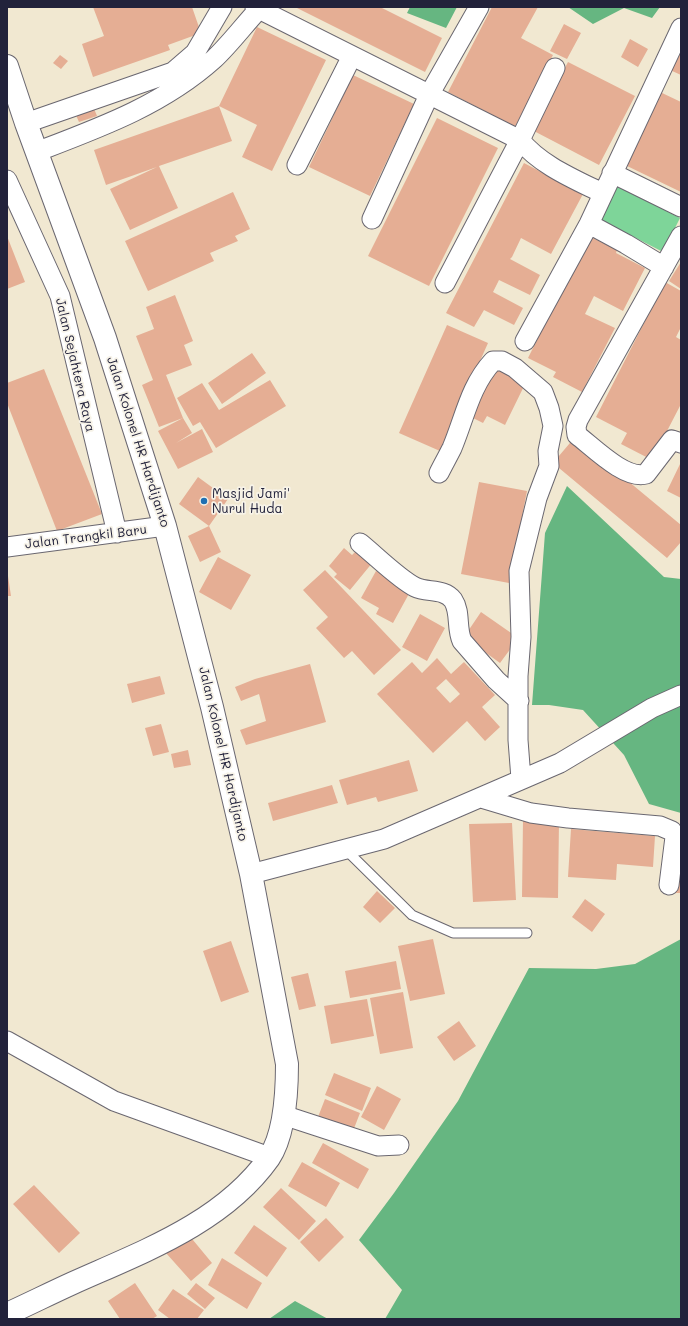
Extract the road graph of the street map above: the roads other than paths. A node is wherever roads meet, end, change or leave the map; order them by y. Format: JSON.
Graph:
{"nodes":[{"id":1,"x":222,"y":7,"type":"edge"},
{"id":2,"x":479,"y":7,"type":"edge"},
{"id":3,"x":257,"y":8,"type":"edge"},
{"id":4,"x":681,"y":28,"type":"edge"},
{"id":5,"x":198,"y":48,"type":"junction"},
{"id":6,"x":352,"y":56,"type":"junction"},
{"id":7,"x":214,"y":59,"type":"junction"},
{"id":8,"x":7,"y":66,"type":"edge"},
{"id":9,"x":555,"y":68,"type":"dead end"},
{"id":10,"x":429,"y":95,"type":"junction"},
{"id":11,"x":26,"y":123,"type":"junction"},
{"id":12,"x":520,"y":140,"type":"junction"},
{"id":13,"x":36,"y":152,"type":"junction"},
{"id":14,"x":297,"y":164,"type":"dead end"},
{"id":15,"x":612,"y":173,"type":"junction"},
{"id":16,"x":7,"y":180,"type":"edge"},
{"id":17,"x":602,"y":193,"type":"junction"},
{"id":18,"x":681,"y":207,"type":"edge"},
{"id":19,"x":372,"y":219,"type":"dead end"},
{"id":20,"x":589,"y":224,"type":"junction"},
{"id":21,"x":681,"y":236,"type":"edge"},
{"id":22,"x":664,"y":267,"type":"junction"},
{"id":23,"x":445,"y":283,"type":"dead end"},
{"id":24,"x":525,"y":341,"type":"dead end"},
{"id":25,"x":681,"y":443,"type":"edge"},
{"id":26,"x":439,"y":473,"type":"dead end"},
{"id":27,"x":165,"y":526,"type":"junction"},
{"id":28,"x":117,"y":533,"type":"junction"},
{"id":29,"x":360,"y":543,"type":"dead end"},
{"id":30,"x":7,"y":547,"type":"edge"},
{"id":31,"x":681,"y":695,"type":"edge"},
{"id":32,"x":519,"y":702,"type":"junction"},
{"id":33,"x":521,"y":779,"type":"junction"},
{"id":34,"x":481,"y":798,"type":"junction"},
{"id":35,"x":345,"y":849,"type":"junction"},
{"id":36,"x":251,"y":874,"type":"junction"},
{"id":37,"x":669,"y":884,"type":"dead end"},
{"id":38,"x":527,"y":933,"type":"dead end"},
{"id":39,"x":7,"y":1041,"type":"edge"},
{"id":40,"x":284,"y":1115,"type":"junction"},
{"id":41,"x":399,"y":1145,"type":"dead end"},
{"id":42,"x":270,"y":1157,"type":"junction"},
{"id":43,"x":7,"y":1314,"type":"edge"}],
"edges":[{"from":1,"to":5,"type":"street"},
{"from":2,"to":10,"type":"street"},
{"from":3,"to":6,"type":"street"},
{"from":3,"to":7,"type":"street"},
{"from":4,"to":15,"type":"street"},
{"from":5,"to":7,"type":"street"},
{"from":5,"to":11,"type":"street"},
{"from":6,"to":10,"type":"street"},
{"from":6,"to":14,"type":"street"},
{"from":7,"to":13,"type":"street"},
{"from":8,"to":11,"type":"main road","name":"Jalan Kolonel HR Hardijanto"},
{"from":9,"to":12,"type":"street"},
{"from":10,"to":12,"type":"street"},
{"from":10,"to":19,"type":"street"},
{"from":11,"to":13,"type":"main road","name":"Jalan Kolonel HR Hardijanto"},
{"from":12,"to":17,"type":"street"},
{"from":12,"to":23,"type":"street"},
{"from":13,"to":27,"type":"main road","name":"Jalan Kolonel HR Hardijanto"},
{"from":15,"to":17,"type":"street"},
{"from":15,"to":18,"type":"street"},
{"from":16,"to":28,"type":"street","name":"Jalan Sejahtera Raya"},
{"from":17,"to":20,"type":"street"},
{"from":20,"to":22,"type":"street"},
{"from":20,"to":24,"type":"street"},
{"from":21,"to":22,"type":"street"},
{"from":22,"to":25,"type":"street"},
{"from":26,"to":32,"type":"street"},
{"from":27,"to":28,"type":"street","name":"Jalan Trangkil Baru"},
{"from":27,"to":36,"type":"main road","name":"Jalan Kolonel HR Hardijanto"},
{"from":28,"to":30,"type":"street","name":"Jalan Trangkil Baru"},
{"from":29,"to":32,"type":"street"},
{"from":31,"to":33,"type":"street"},
{"from":32,"to":33,"type":"street"},
{"from":33,"to":34,"type":"street"},
{"from":34,"to":35,"type":"street"},
{"from":34,"to":37,"type":"street"},
{"from":35,"to":36,"type":"street"},
{"from":35,"to":38,"type":"lane"},
{"from":36,"to":40,"type":"main road","name":"Jalan Kolonel HR Hardijanto"},
{"from":39,"to":42,"type":"street"},
{"from":40,"to":41,"type":"street"},
{"from":40,"to":42,"type":"main road","name":"Jalan Kolonel HR Hardijanto"},
{"from":42,"to":43,"type":"main road","name":"Jalan Kolonel HR Hardijanto"}]}
